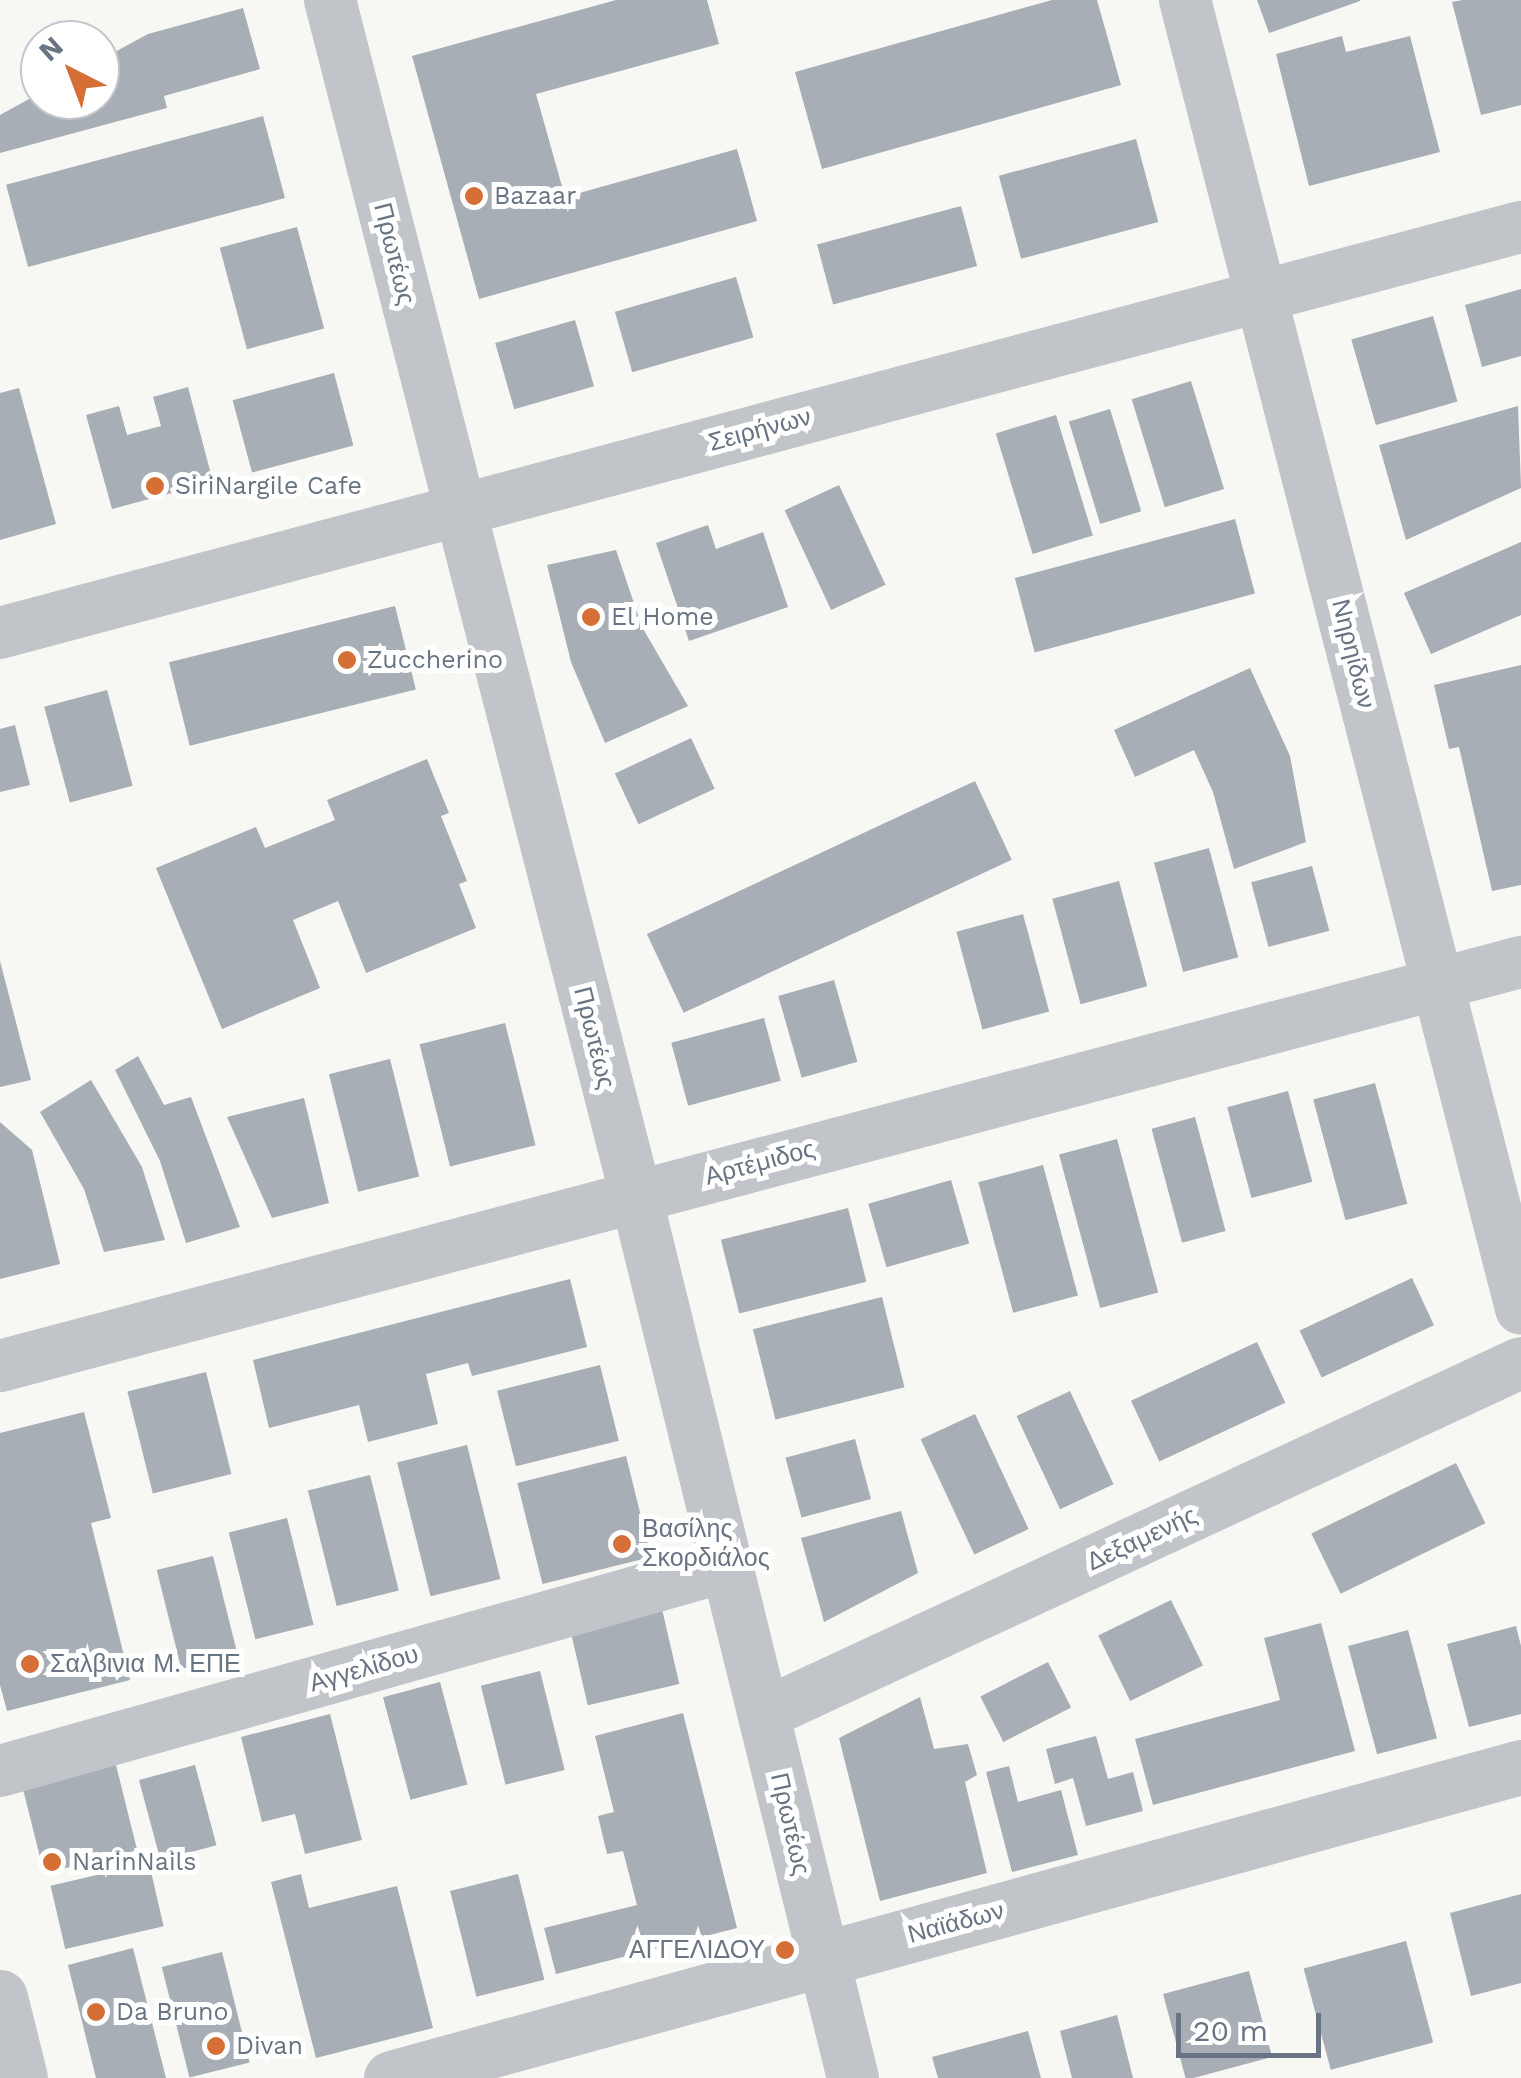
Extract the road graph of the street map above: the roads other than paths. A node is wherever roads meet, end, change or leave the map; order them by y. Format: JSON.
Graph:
{"nodes":[{"id":1,"x":330,"y":0,"type":"edge"},
{"id":2,"x":1185,"y":0,"type":"edge"},
{"id":3,"x":1521,"y":227,"type":"edge"},
{"id":4,"x":1261,"y":297,"type":"junction"},
{"id":5,"x":459,"y":510,"type":"junction"},
{"id":6,"x":0,"y":633,"type":"edge"},
{"id":7,"x":1521,"y":962,"type":"edge"},
{"id":8,"x":1438,"y":984,"type":"junction"},
{"id":9,"x":636,"y":1196,"type":"junction"},
{"id":10,"x":1521,"y":1308,"type":"edge"},
{"id":11,"x":1521,"y":1363,"type":"edge"},
{"id":12,"x":0,"y":1366,"type":"edge"},
{"id":13,"x":728,"y":1566,"type":"junction"},
{"id":14,"x":764,"y":1714,"type":"junction"},
{"id":15,"x":1521,"y":1768,"type":"edge"},
{"id":16,"x":0,"y":1771,"type":"edge"},
{"id":17,"x":822,"y":1959,"type":"junction"},
{"id":18,"x":0,"y":1997,"type":"edge"},
{"id":19,"x":423,"y":2074,"type":"edge"},
{"id":20,"x":20,"y":2078,"type":"edge"},
{"id":21,"x":853,"y":2078,"type":"edge"}],
"edges":[{"from":1,"to":5,"type":"street","name":"Πρωτέως"},
{"from":2,"to":4,"type":"street","name":"Νηρηίδων"},
{"from":3,"to":4,"type":"street","name":"Σειρήνων"},
{"from":4,"to":5,"type":"street","name":"Σειρήνων"},
{"from":4,"to":8,"type":"street","name":"Νηρηίδων"},
{"from":5,"to":6,"type":"street","name":"Σειρήνων"},
{"from":5,"to":9,"type":"street","name":"Πρωτέως"},
{"from":7,"to":8,"type":"street","name":"Αρτέμιδος"},
{"from":8,"to":9,"type":"street","name":"Αρτέμιδος"},
{"from":8,"to":10,"type":"street","name":"Νηρηίδων"},
{"from":9,"to":12,"type":"street","name":"Αρτέμιδος"},
{"from":9,"to":13,"type":"street","name":"Πρωτέως"},
{"from":11,"to":14,"type":"street","name":"Δεξαμενής"},
{"from":13,"to":14,"type":"street","name":"Πρωτέως"},
{"from":13,"to":16,"type":"street","name":"Αγγελίδου"},
{"from":14,"to":17,"type":"street","name":"Πρωτέως"},
{"from":15,"to":17,"type":"street","name":"Ναϊάδων"},
{"from":17,"to":19,"type":"street","name":"Ναϊάδων"},
{"from":17,"to":21,"type":"street","name":"Πρωτέως"},
{"from":18,"to":20,"type":"street"}]}
